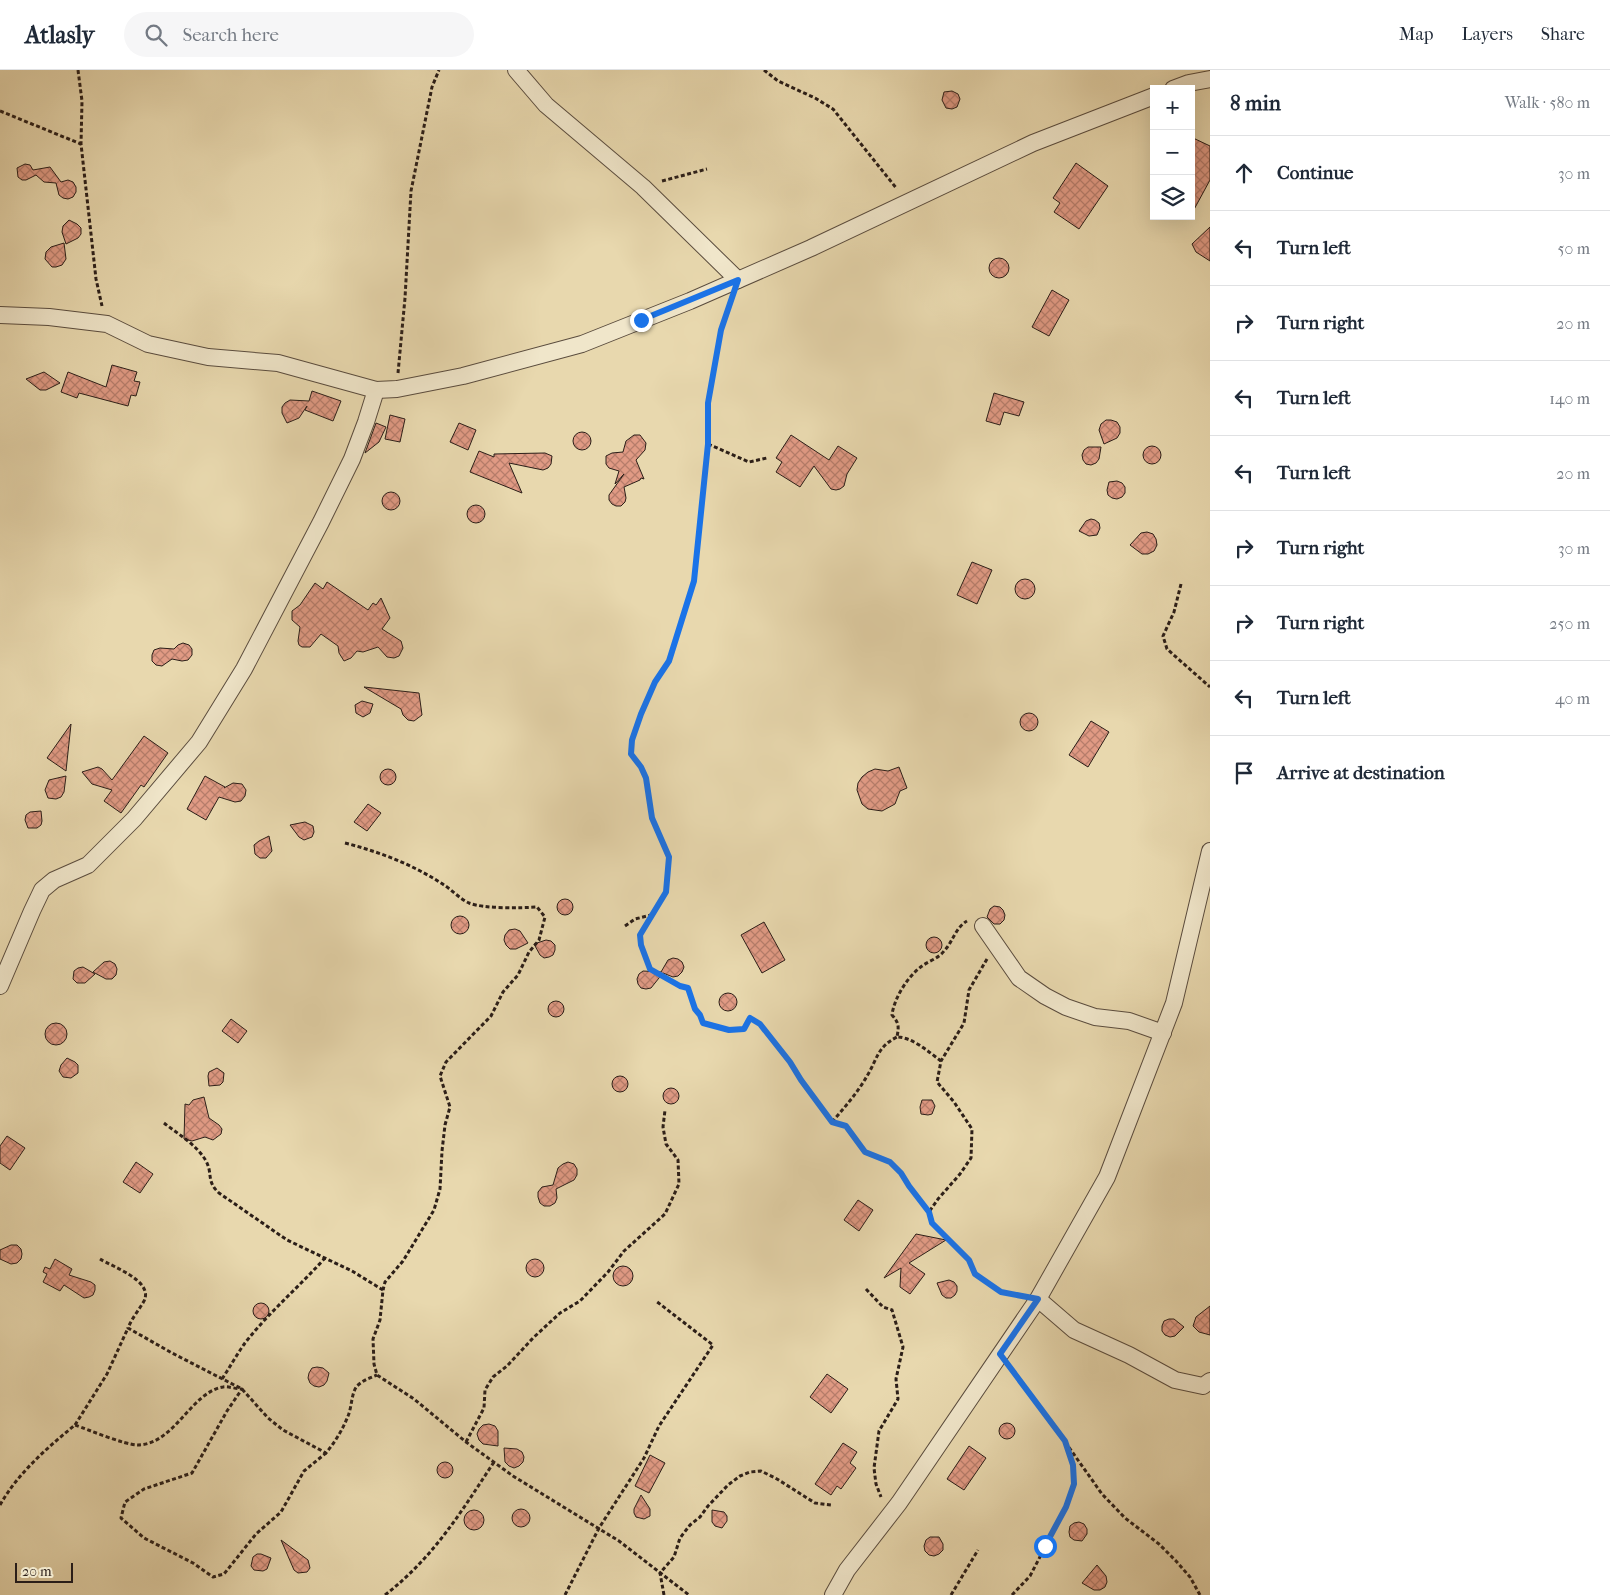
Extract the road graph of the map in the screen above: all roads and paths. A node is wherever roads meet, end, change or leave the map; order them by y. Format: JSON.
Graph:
{"nodes":[{"id":1,"x":78,"y":70,"type":"edge"},
{"id":2,"x":439,"y":70,"type":"edge"},
{"id":3,"x":516,"y":70,"type":"edge"},
{"id":4,"x":764,"y":70,"type":"edge"},
{"id":5,"x":1210,"y":78,"type":"edge"},
{"id":6,"x":1184,"y":85,"type":"edge"},
{"id":7,"x":1150,"y":98,"type":"edge"},
{"id":8,"x":0,"y":111,"type":"edge"},
{"id":9,"x":81,"y":144,"type":"junction"},
{"id":10,"x":707,"y":169,"type":"dead end"},
{"id":11,"x":643,"y":187,"type":"junction"},
{"id":12,"x":908,"y":203,"type":"junction"},
{"id":13,"x":738,"y":280,"type":"junction"},
{"id":14,"x":0,"y":315,"type":"edge"},
{"id":15,"x":106,"y":324,"type":"junction"},
{"id":16,"x":397,"y":389,"type":"junction"},
{"id":17,"x":376,"y":390,"type":"junction"},
{"id":18,"x":708,"y":444,"type":"junction"},
{"id":19,"x":768,"y":458,"type":"dead end"},
{"id":20,"x":1181,"y":584,"type":"dead end"},
{"id":21,"x":1210,"y":687,"type":"edge"},
{"id":22,"x":346,"y":843,"type":"dead end"},
{"id":23,"x":1210,"y":851,"type":"edge"},
{"id":24,"x":651,"y":915,"type":"junction"},
{"id":25,"x":625,"y":926,"type":"dead end"},
{"id":26,"x":982,"y":926,"type":"joint"},
{"id":27,"x":997,"y":947,"type":"junction"},
{"id":28,"x":0,"y":986,"type":"edge"},
{"id":29,"x":1163,"y":1033,"type":"junction"},
{"id":30,"x":897,"y":1037,"type":"junction"},
{"id":31,"x":941,"y":1061,"type":"junction"},
{"id":32,"x":665,"y":1110,"type":"dead end"},
{"id":33,"x":832,"y":1122,"type":"junction"},
{"id":34,"x":164,"y":1123,"type":"dead end"},
{"id":35,"x":929,"y":1212,"type":"junction"},
{"id":36,"x":325,"y":1258,"type":"junction"},
{"id":37,"x":100,"y":1259,"type":"dead end"},
{"id":38,"x":866,"y":1289,"type":"dead end"},
{"id":39,"x":383,"y":1290,"type":"junction"},
{"id":40,"x":1038,"y":1299,"type":"junction"},
{"id":41,"x":656,"y":1300,"type":"dead end"},
{"id":42,"x":128,"y":1328,"type":"junction"},
{"id":43,"x":1000,"y":1354,"type":"junction"},
{"id":44,"x":378,"y":1375,"type":"junction"},
{"id":45,"x":222,"y":1379,"type":"junction"},
{"id":46,"x":1210,"y":1381,"type":"edge"},
{"id":47,"x":242,"y":1389,"type":"junction"},
{"id":48,"x":75,"y":1425,"type":"junction"},
{"id":49,"x":1065,"y":1441,"type":"junction"},
{"id":50,"x":466,"y":1442,"type":"junction"},
{"id":51,"x":326,"y":1453,"type":"junction"},
{"id":52,"x":494,"y":1462,"type":"junction"},
{"id":53,"x":1,"y":1502,"type":"edge"},
{"id":54,"x":831,"y":1505,"type":"dead end"},
{"id":55,"x":887,"y":1519,"type":"junction"},
{"id":56,"x":599,"y":1528,"type":"junction"},
{"id":57,"x":978,"y":1550,"type":"dead end"},
{"id":58,"x":660,"y":1573,"type":"junction"},
{"id":59,"x":385,"y":1595,"type":"edge"},
{"id":60,"x":565,"y":1595,"type":"edge"},
{"id":61,"x":664,"y":1595,"type":"edge"},
{"id":62,"x":689,"y":1595,"type":"edge"},
{"id":63,"x":833,"y":1595,"type":"edge"},
{"id":64,"x":951,"y":1595,"type":"edge"},
{"id":65,"x":1012,"y":1595,"type":"edge"},
{"id":66,"x":1200,"y":1595,"type":"edge"}],
"edges":[{"from":1,"to":9,"type":"path"},
{"from":2,"to":16,"type":"path"},
{"from":3,"to":11,"type":"street"},
{"from":4,"to":12,"type":"path"},
{"from":5,"to":6,"type":"street"},
{"from":7,"to":12,"type":"street"},
{"from":8,"to":9,"type":"path"},
{"from":9,"to":15,"type":"path"},
{"from":10,"to":11,"type":"path"},
{"from":11,"to":13,"type":"street"},
{"from":12,"to":13,"type":"street"},
{"from":13,"to":16,"type":"street"},
{"from":13,"to":18,"type":"path"},
{"from":14,"to":15,"type":"street"},
{"from":15,"to":17,"type":"street"},
{"from":16,"to":17,"type":"street"},
{"from":17,"to":28,"type":"street"},
{"from":18,"to":19,"type":"path"},
{"from":18,"to":24,"type":"path"},
{"from":20,"to":21,"type":"path"},
{"from":22,"to":39,"type":"path"},
{"from":23,"to":29,"type":"street"},
{"from":24,"to":25,"type":"path"},
{"from":24,"to":33,"type":"path"},
{"from":26,"to":27,"type":"street"},
{"from":26,"to":30,"type":"path"},
{"from":27,"to":29,"type":"street"},
{"from":27,"to":31,"type":"path"},
{"from":29,"to":40,"type":"street"},
{"from":30,"to":31,"type":"path"},
{"from":30,"to":33,"type":"path"},
{"from":31,"to":35,"type":"path"},
{"from":32,"to":50,"type":"path"},
{"from":33,"to":35,"type":"path"},
{"from":34,"to":36,"type":"path"},
{"from":35,"to":40,"type":"path"},
{"from":36,"to":39,"type":"path"},
{"from":36,"to":45,"type":"path"},
{"from":37,"to":42,"type":"path"},
{"from":38,"to":55,"type":"path"},
{"from":39,"to":44,"type":"path"},
{"from":40,"to":43,"type":"street"},
{"from":40,"to":46,"type":"street"},
{"from":41,"to":56,"type":"path"},
{"from":42,"to":45,"type":"path"},
{"from":42,"to":48,"type":"path"},
{"from":43,"to":49,"type":"path"},
{"from":43,"to":55,"type":"street"},
{"from":44,"to":50,"type":"path"},
{"from":44,"to":51,"type":"path"},
{"from":45,"to":47,"type":"path"},
{"from":47,"to":48,"type":"path"},
{"from":47,"to":51,"type":"path"},
{"from":47,"to":51,"type":"path"},
{"from":48,"to":53,"type":"path"},
{"from":49,"to":65,"type":"path"},
{"from":49,"to":66,"type":"path"},
{"from":50,"to":52,"type":"path"},
{"from":52,"to":56,"type":"path"},
{"from":52,"to":59,"type":"path"},
{"from":54,"to":58,"type":"path"},
{"from":55,"to":63,"type":"street"},
{"from":56,"to":58,"type":"path"},
{"from":56,"to":60,"type":"path"},
{"from":57,"to":64,"type":"path"},
{"from":58,"to":61,"type":"path"},
{"from":58,"to":62,"type":"path"}]}
